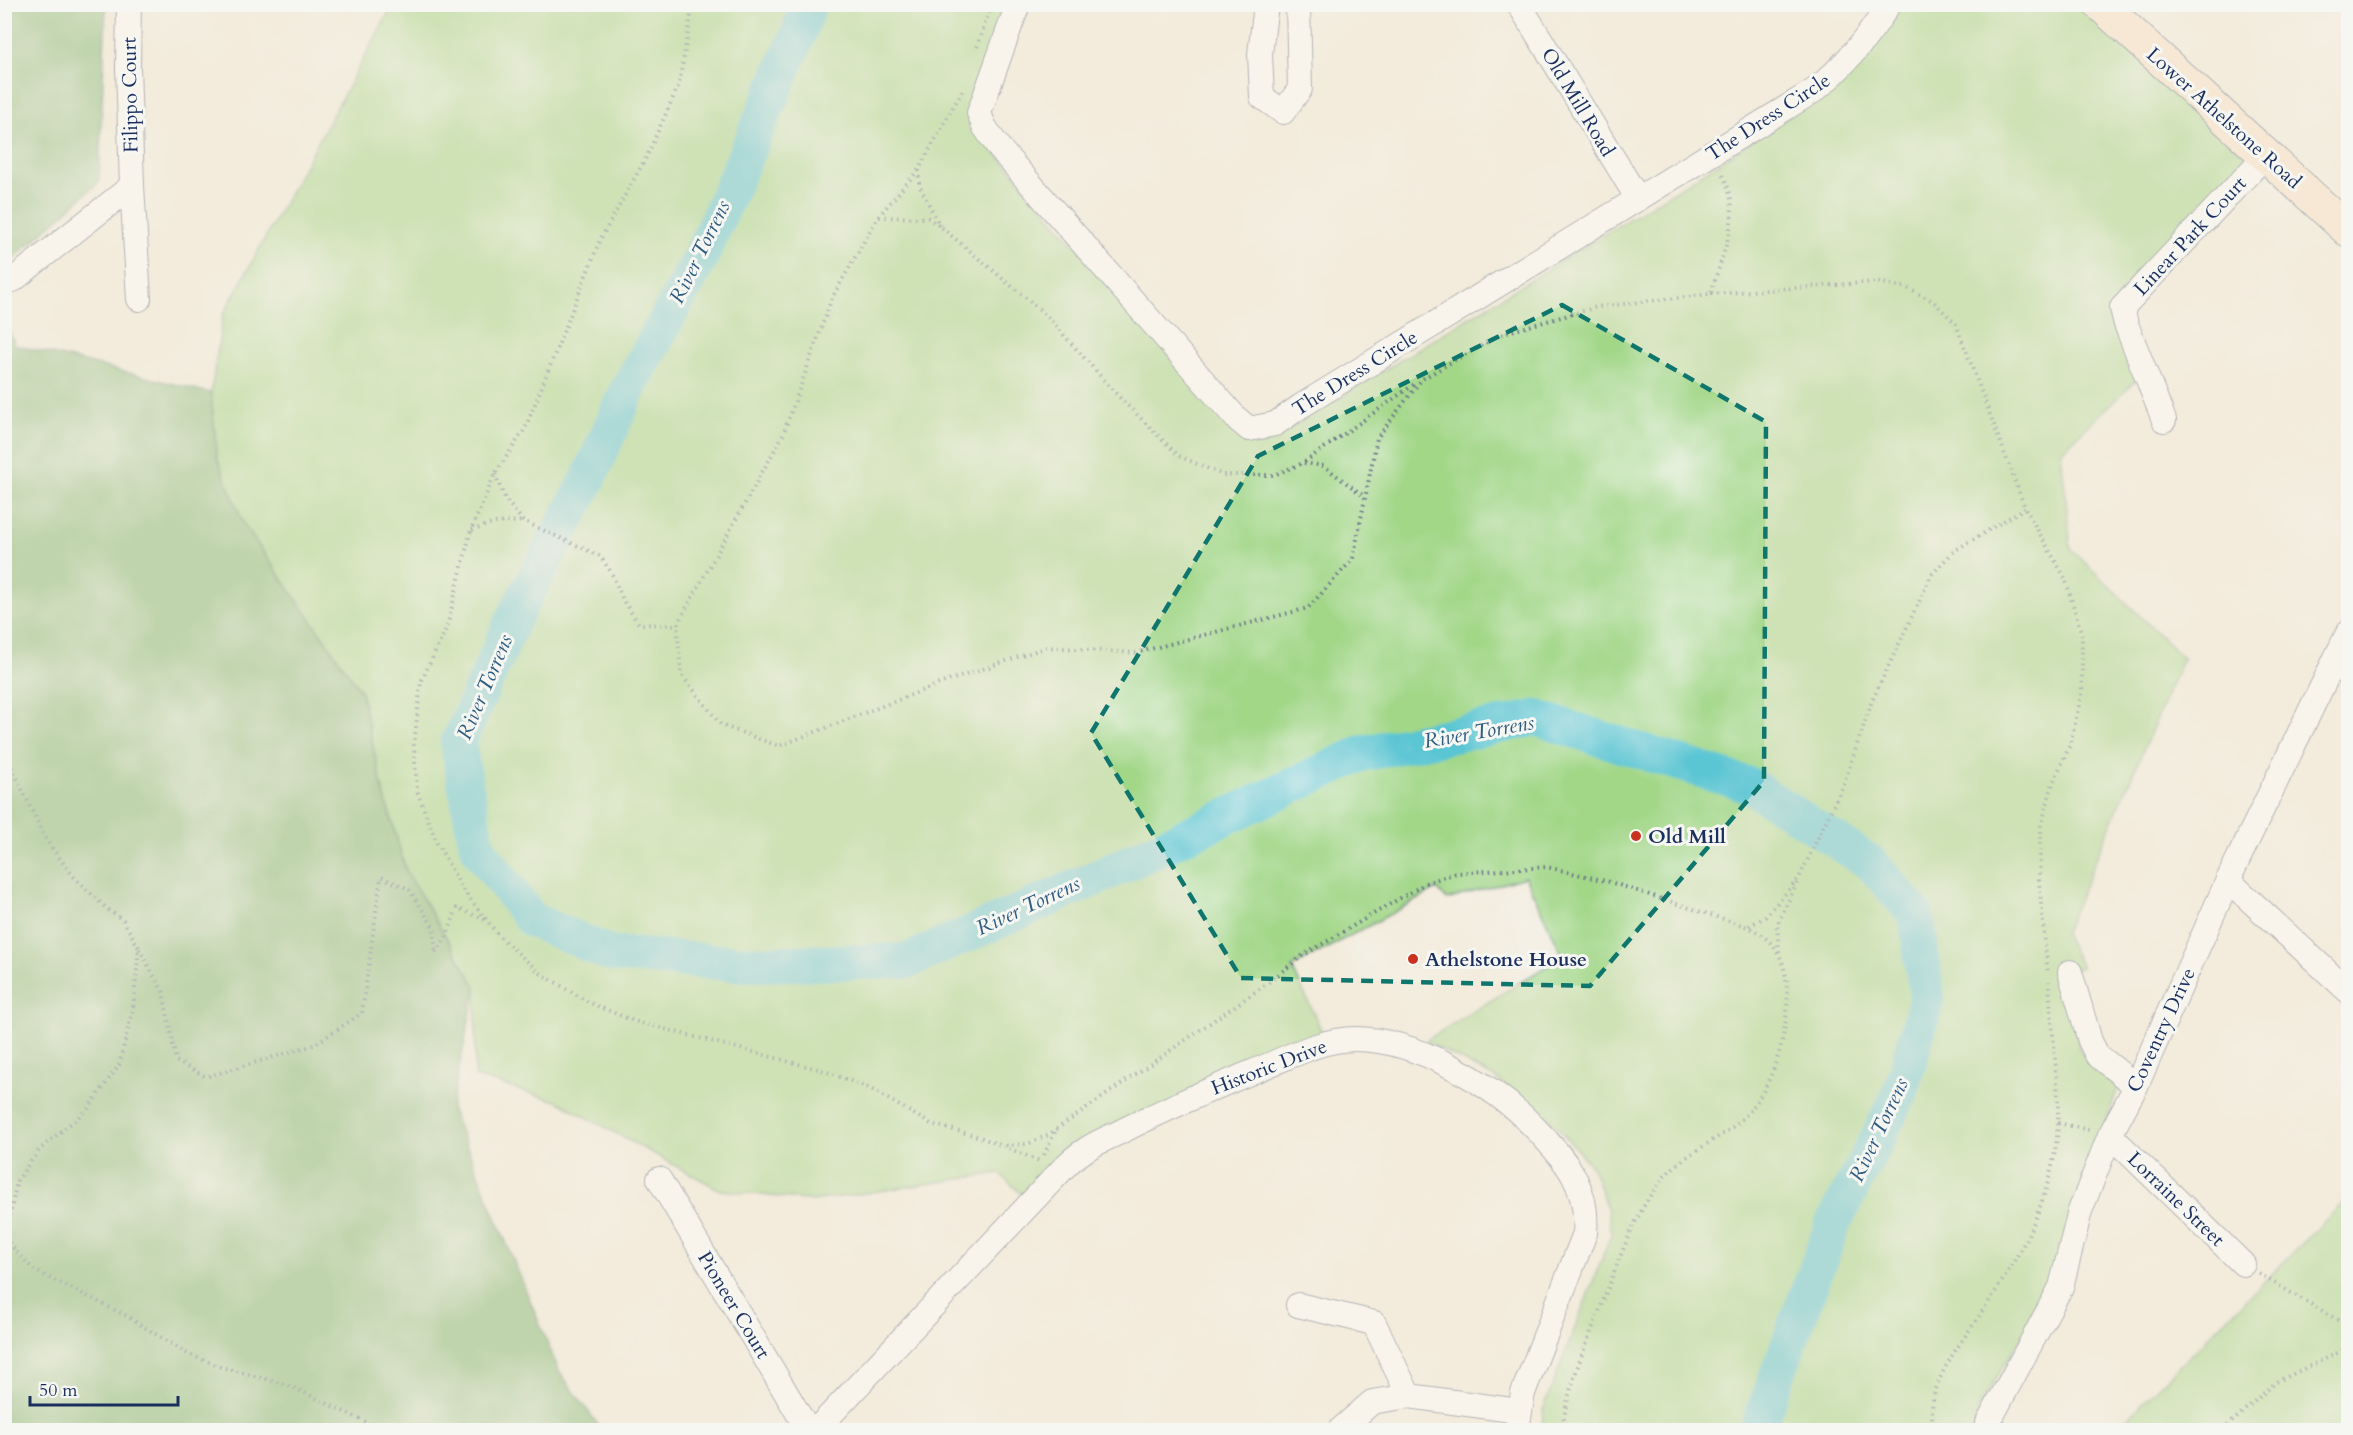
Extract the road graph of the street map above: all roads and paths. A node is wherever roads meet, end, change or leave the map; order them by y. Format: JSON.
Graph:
{"nodes":[{"id":1,"x":129,"y":4,"type":"edge"},
{"id":2,"x":693,"y":4,"type":"edge"},
{"id":3,"x":992,"y":4,"type":"edge"},
{"id":4,"x":1018,"y":4,"type":"edge"},
{"id":5,"x":1266,"y":4,"type":"edge"},
{"id":6,"x":1298,"y":4,"type":"edge"},
{"id":7,"x":1518,"y":4,"type":"edge"},
{"id":8,"x":1889,"y":4,"type":"edge"},
{"id":9,"x":2100,"y":4,"type":"edge"},
{"id":10,"x":974,"y":57,"type":"dead end"},
{"id":11,"x":963,"y":89,"type":"dead end"},
{"id":12,"x":1710,"y":155,"type":"junction"},
{"id":13,"x":2265,"y":156,"type":"junction"},
{"id":14,"x":919,"y":169,"type":"junction"},
{"id":15,"x":132,"y":186,"type":"junction"},
{"id":16,"x":1638,"y":200,"type":"junction"},
{"id":17,"x":879,"y":217,"type":"junction"},
{"id":18,"x":940,"y":227,"type":"junction"},
{"id":19,"x":2349,"y":230,"type":"edge"},
{"id":20,"x":13,"y":280,"type":"dead end"},
{"id":21,"x":1711,"y":294,"type":"junction"},
{"id":22,"x":139,"y":299,"type":"dead end"},
{"id":23,"x":1422,"y":379,"type":"junction"},
{"id":24,"x":2164,"y":420,"type":"dead end"},
{"id":25,"x":1303,"y":463,"type":"junction"},
{"id":26,"x":495,"y":474,"type":"junction"},
{"id":27,"x":1365,"y":497,"type":"junction"},
{"id":28,"x":2025,"y":508,"type":"junction"},
{"id":29,"x":523,"y":521,"type":"junction"},
{"id":30,"x":471,"y":530,"type":"junction"},
{"id":31,"x":677,"y":625,"type":"junction"},
{"id":32,"x":2349,"y":633,"type":"edge"},
{"id":33,"x":4,"y":752,"type":"edge"},
{"id":34,"x":1799,"y":878,"type":"junction"},
{"id":35,"x":2229,"y":880,"type":"junction"},
{"id":36,"x":488,"y":921,"type":"junction"},
{"id":37,"x":1748,"y":927,"type":"junction"},
{"id":38,"x":139,"y":948,"type":"junction"},
{"id":39,"x":1780,"y":956,"type":"junction"},
{"id":40,"x":2070,"y":972,"type":"dead end"},
{"id":41,"x":2349,"y":990,"type":"edge"},
{"id":42,"x":2136,"y":1086,"type":"junction"},
{"id":43,"x":2058,"y":1123,"type":"junction"},
{"id":44,"x":1056,"y":1130,"type":"junction"},
{"id":45,"x":2110,"y":1135,"type":"junction"},
{"id":46,"x":1004,"y":1145,"type":"junction"},
{"id":47,"x":1049,"y":1168,"type":"junction"},
{"id":48,"x":659,"y":1179,"type":"dead end"},
{"id":49,"x":2243,"y":1264,"type":"joint"},
{"id":50,"x":1298,"y":1305,"type":"dead end"},
{"id":51,"x":2349,"y":1326,"type":"edge"},
{"id":52,"x":2349,"y":1348,"type":"edge"},
{"id":53,"x":1409,"y":1396,"type":"junction"},
{"id":54,"x":1518,"y":1421,"type":"edge"},
{"id":55,"x":383,"y":1431,"type":"edge"},
{"id":56,"x":808,"y":1431,"type":"edge"},
{"id":57,"x":816,"y":1431,"type":"edge"},
{"id":58,"x":1340,"y":1431,"type":"edge"},
{"id":59,"x":1562,"y":1431,"type":"edge"},
{"id":60,"x":1935,"y":1431,"type":"edge"},
{"id":61,"x":1990,"y":1431,"type":"edge"},
{"id":62,"x":2223,"y":1431,"type":"edge"}],
"edges":[{"from":1,"to":15,"type":"street","name":"Filippo Court"},
{"from":2,"to":26,"type":"path"},
{"from":3,"to":10,"type":"path"},
{"from":4,"to":16,"type":"street","name":"The Dress Circle"},
{"from":5,"to":6,"type":"street"},
{"from":7,"to":16,"type":"street","name":"Old Mill Road"},
{"from":8,"to":12,"type":"street","name":"The Dress Circle"},
{"from":9,"to":13,"type":"street","name":"Lower Athelstone Road"},
{"from":11,"to":14,"type":"path"},
{"from":12,"to":16,"type":"street","name":"The Dress Circle"},
{"from":12,"to":21,"type":"path"},
{"from":13,"to":19,"type":"street","name":"Lower Athelstone Road"},
{"from":13,"to":24,"type":"street","name":"Linear Park Court"},
{"from":14,"to":17,"type":"path"},
{"from":14,"to":18,"type":"path"},
{"from":15,"to":20,"type":"street"},
{"from":15,"to":22,"type":"street","name":"Filippo Court"},
{"from":17,"to":18,"type":"path"},
{"from":17,"to":31,"type":"path"},
{"from":18,"to":25,"type":"path"},
{"from":21,"to":23,"type":"path"},
{"from":21,"to":28,"type":"path"},
{"from":23,"to":25,"type":"path"},
{"from":23,"to":27,"type":"path"},
{"from":25,"to":27,"type":"path"},
{"from":26,"to":29,"type":"path"},
{"from":26,"to":30,"type":"path"},
{"from":27,"to":31,"type":"path"},
{"from":28,"to":34,"type":"path"},
{"from":28,"to":43,"type":"path"},
{"from":29,"to":30,"type":"path"},
{"from":29,"to":31,"type":"path"},
{"from":30,"to":36,"type":"path"},
{"from":32,"to":35,"type":"street","name":"Coventry Drive"},
{"from":33,"to":38,"type":"path"},
{"from":34,"to":37,"type":"path"},
{"from":34,"to":39,"type":"path"},
{"from":35,"to":41,"type":"street"},
{"from":35,"to":42,"type":"street","name":"Coventry Drive"},
{"from":36,"to":38,"type":"path"},
{"from":36,"to":46,"type":"path"},
{"from":37,"to":39,"type":"path"},
{"from":37,"to":44,"type":"path"},
{"from":38,"to":55,"type":"path"},
{"from":39,"to":59,"type":"path"},
{"from":40,"to":42,"type":"street"},
{"from":42,"to":45,"type":"street","name":"Coventry Drive"},
{"from":43,"to":45,"type":"path"},
{"from":43,"to":60,"type":"path"},
{"from":44,"to":46,"type":"path"},
{"from":44,"to":47,"type":"path"},
{"from":45,"to":49,"type":"street","name":"Lorraine Street"},
{"from":45,"to":61,"type":"street","name":"Coventry Drive"},
{"from":46,"to":47,"type":"path"},
{"from":47,"to":54,"type":"street","name":"Historic Drive"},
{"from":47,"to":57,"type":"street","name":"Historic Drive"},
{"from":48,"to":56,"type":"street","name":"Pioneer Court"},
{"from":49,"to":51,"type":"path"},
{"from":50,"to":53,"type":"street"},
{"from":52,"to":62,"type":"path"},
{"from":53,"to":54,"type":"street"},
{"from":53,"to":58,"type":"street"}]}
